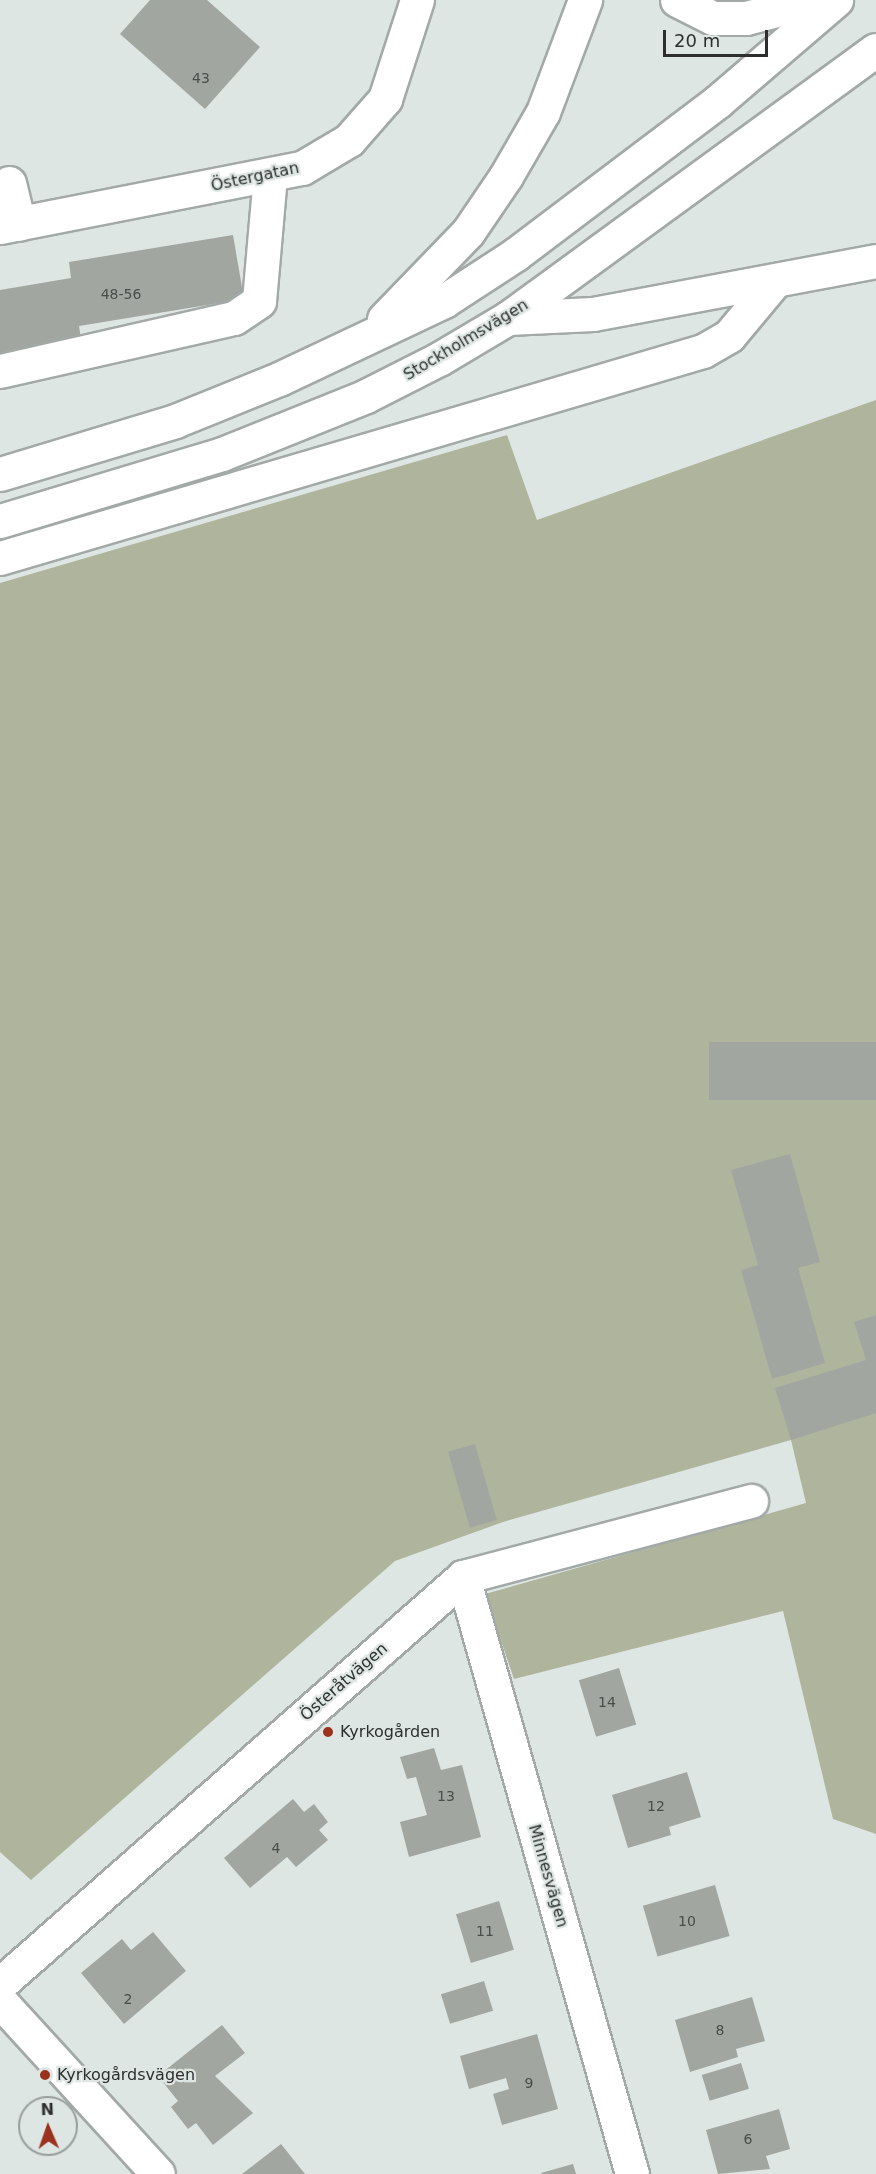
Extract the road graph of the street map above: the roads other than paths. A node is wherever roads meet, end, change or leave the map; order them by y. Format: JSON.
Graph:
{"nodes":[{"id":1,"x":417,"y":0,"type":"edge"},
{"id":2,"x":585,"y":0,"type":"edge"},
{"id":3,"x":677,"y":0,"type":"edge"},
{"id":4,"x":815,"y":0,"type":"edge"},
{"id":5,"x":836,"y":0,"type":"edge"},
{"id":6,"x":876,"y":50,"type":"edge"},
{"id":7,"x":270,"y":175,"type":"junction"},
{"id":8,"x":9,"y":183,"type":"dead end"},
{"id":9,"x":9,"y":225,"type":"edge"},
{"id":10,"x":876,"y":261,"type":"edge"},
{"id":11,"x":774,"y":282,"type":"junction"},
{"id":12,"x":508,"y":318,"type":"junction"},
{"id":13,"x":360,"y":343,"type":"junction"},
{"id":14,"x":0,"y":371,"type":"edge"},
{"id":15,"x":0,"y":474,"type":"edge"},
{"id":16,"x":0,"y":521,"type":"edge"},
{"id":17,"x":0,"y":558,"type":"edge"},
{"id":18,"x":751,"y":1501,"type":"dead end"},
{"id":19,"x":463,"y":1577,"type":"junction"},
{"id":20,"x":0,"y":1984,"type":"edge"},
{"id":21,"x":0,"y":2001,"type":"edge"},
{"id":22,"x":158,"y":2174,"type":"edge"},
{"id":23,"x":632,"y":2174,"type":"edge"}],
"edges":[{"from":1,"to":7,"type":"main road","name":"Östergatan"},
{"from":2,"to":13,"type":"main road"},
{"from":3,"to":4,"type":"main road"},
{"from":5,"to":13,"type":"main road"},
{"from":6,"to":12,"type":"main road","name":"Stockholmsvägen"},
{"from":7,"to":9,"type":"main road","name":"Östergatan"},
{"from":7,"to":14,"type":"main road"},
{"from":8,"to":9,"type":"main road"},
{"from":10,"to":11,"type":"main road"},
{"from":11,"to":12,"type":"main road"},
{"from":11,"to":17,"type":"main road"},
{"from":12,"to":16,"type":"main road","name":"Stockholmsvägen"},
{"from":13,"to":15,"type":"main road"},
{"from":18,"to":19,"type":"main road","name":"Österåtvägen"},
{"from":19,"to":20,"type":"main road","name":"Österåtvägen"},
{"from":19,"to":23,"type":"main road","name":"Minnesvägen"},
{"from":21,"to":22,"type":"main road"}]}
